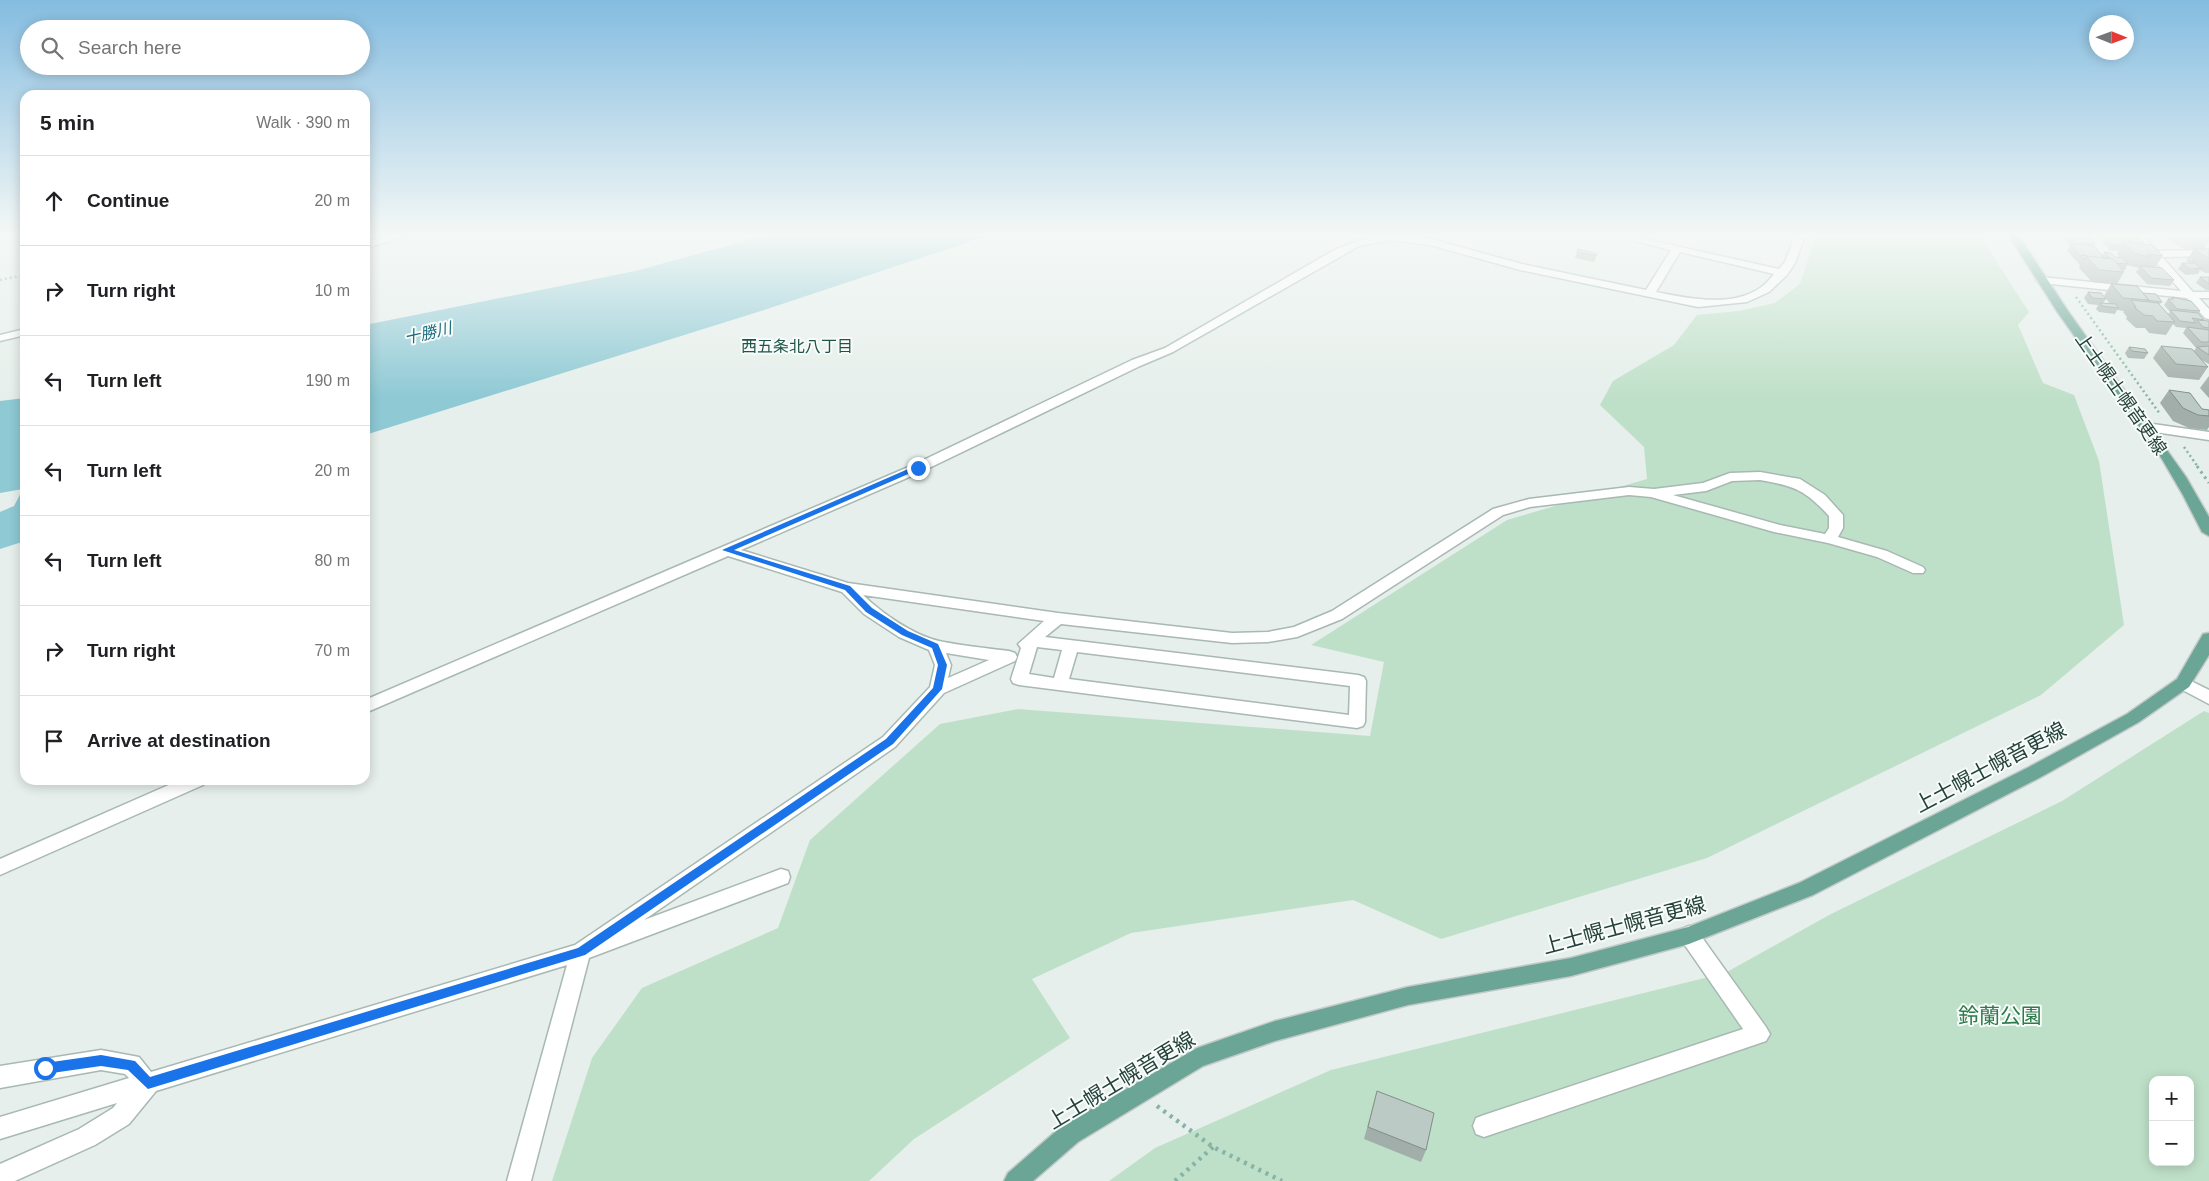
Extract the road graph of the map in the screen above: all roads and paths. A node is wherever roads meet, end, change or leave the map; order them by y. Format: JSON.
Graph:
{"nodes":[{"id":1,"x":1276,"y":288,"type":"edge"},
{"id":2,"x":1621,"y":288,"type":"edge"},
{"id":3,"x":1653,"y":288,"type":"edge"},
{"id":4,"x":1766,"y":288,"type":"edge"},
{"id":5,"x":2047,"y":288,"type":"edge"},
{"id":6,"x":2069,"y":288,"type":"edge"},
{"id":7,"x":2112,"y":288,"type":"edge"},
{"id":8,"x":2184,"y":288,"type":"edge"},
{"id":9,"x":1649,"y":294,"type":"junction"},
{"id":10,"x":2190,"y":295,"type":"junction"},
{"id":11,"x":2209,"y":295,"type":"edge"},
{"id":12,"x":2209,"y":316,"type":"edge"},
{"id":13,"x":20,"y":333,"type":"edge"},
{"id":14,"x":0,"y":338,"type":"edge"},
{"id":15,"x":2146,"y":427,"type":"junction"},
{"id":16,"x":2173,"y":431,"type":"junction"},
{"id":17,"x":2209,"y":436,"type":"edge"},
{"id":18,"x":2209,"y":483,"type":"edge"},
{"id":19,"x":1652,"y":493,"type":"junction"},
{"id":20,"x":2209,"y":532,"type":"edge"},
{"id":21,"x":1829,"y":539,"type":"junction"},
{"id":22,"x":726,"y":550,"type":"junction"},
{"id":23,"x":1918,"y":570,"type":"dead end"},
{"id":24,"x":847,"y":588,"type":"junction"},
{"id":25,"x":1058,"y":618,"type":"junction"},
{"id":26,"x":2209,"y":638,"type":"edge"},
{"id":27,"x":1031,"y":641,"type":"junction"},
{"id":28,"x":935,"y":646,"type":"junction"},
{"id":29,"x":1071,"y":646,"type":"junction"},
{"id":30,"x":1008,"y":657,"type":"junction"},
{"id":31,"x":2183,"y":683,"type":"junction"},
{"id":32,"x":1060,"y":684,"type":"junction"},
{"id":33,"x":938,"y":689,"type":"junction"},
{"id":34,"x":2209,"y":698,"type":"edge"},
{"id":35,"x":370,"y":705,"type":"edge"},
{"id":36,"x":186,"y":785,"type":"edge"},
{"id":37,"x":0,"y":866,"type":"edge"},
{"id":38,"x":781,"y":877,"type":"dead end"},
{"id":39,"x":1689,"y":935,"type":"junction"},
{"id":40,"x":581,"y":952,"type":"junction"},
{"id":41,"x":0,"y":1077,"type":"edge"},
{"id":42,"x":148,"y":1084,"type":"junction"},
{"id":43,"x":1140,"y":1094,"type":"junction"},
{"id":44,"x":1484,"y":1126,"type":"dead end"},
{"id":45,"x":0,"y":1128,"type":"edge"},
{"id":46,"x":1213,"y":1147,"type":"junction"},
{"id":47,"x":0,"y":1176,"type":"edge"},
{"id":48,"x":520,"y":1181,"type":"edge"},
{"id":49,"x":1016,"y":1181,"type":"edge"},
{"id":50,"x":1175,"y":1181,"type":"edge"},
{"id":51,"x":1282,"y":1181,"type":"edge"}],
"edges":[{"from":1,"to":22,"type":"street"},
{"from":2,"to":9,"type":"street"},
{"from":3,"to":9,"type":"street"},
{"from":4,"to":9,"type":"street"},
{"from":5,"to":15,"type":"main road","name":"上士幌士幌音更線"},
{"from":6,"to":16,"type":"path"},
{"from":7,"to":10,"type":"street"},
{"from":8,"to":10,"type":"street"},
{"from":10,"to":11,"type":"street"},
{"from":10,"to":12,"type":"street"},
{"from":13,"to":14,"type":"street"},
{"from":15,"to":16,"type":"street"},
{"from":15,"to":20,"type":"main road","name":"上士幌士幌音更線"},
{"from":16,"to":17,"type":"street"},
{"from":16,"to":18,"type":"path"},
{"from":19,"to":21,"type":"street"},
{"from":19,"to":21,"type":"street"},
{"from":19,"to":25,"type":"street"},
{"from":21,"to":23,"type":"street"},
{"from":22,"to":24,"type":"street"},
{"from":22,"to":35,"type":"street"},
{"from":24,"to":25,"type":"street"},
{"from":24,"to":28,"type":"street"},
{"from":25,"to":27,"type":"street"},
{"from":26,"to":31,"type":"main road","name":"上士幌士幌音更線"},
{"from":27,"to":29,"type":"street"},
{"from":27,"to":30,"type":"street"},
{"from":27,"to":32,"type":"street"},
{"from":28,"to":30,"type":"street"},
{"from":28,"to":33,"type":"street"},
{"from":29,"to":32,"type":"street"},
{"from":29,"to":32,"type":"street"},
{"from":30,"to":33,"type":"street"},
{"from":31,"to":34,"type":"street"},
{"from":31,"to":39,"type":"main road","name":"上士幌士幌音更線"},
{"from":33,"to":40,"type":"street"},
{"from":36,"to":37,"type":"street"},
{"from":38,"to":40,"type":"street"},
{"from":39,"to":43,"type":"main road","name":"上士幌士幌音更線"},
{"from":39,"to":44,"type":"street"},
{"from":40,"to":42,"type":"street"},
{"from":40,"to":48,"type":"street"},
{"from":41,"to":42,"type":"street"},
{"from":42,"to":45,"type":"street"},
{"from":42,"to":47,"type":"street"},
{"from":43,"to":46,"type":"path"},
{"from":43,"to":49,"type":"main road","name":"上士幌士幌音更線"},
{"from":46,"to":50,"type":"path"},
{"from":46,"to":51,"type":"path"}]}
